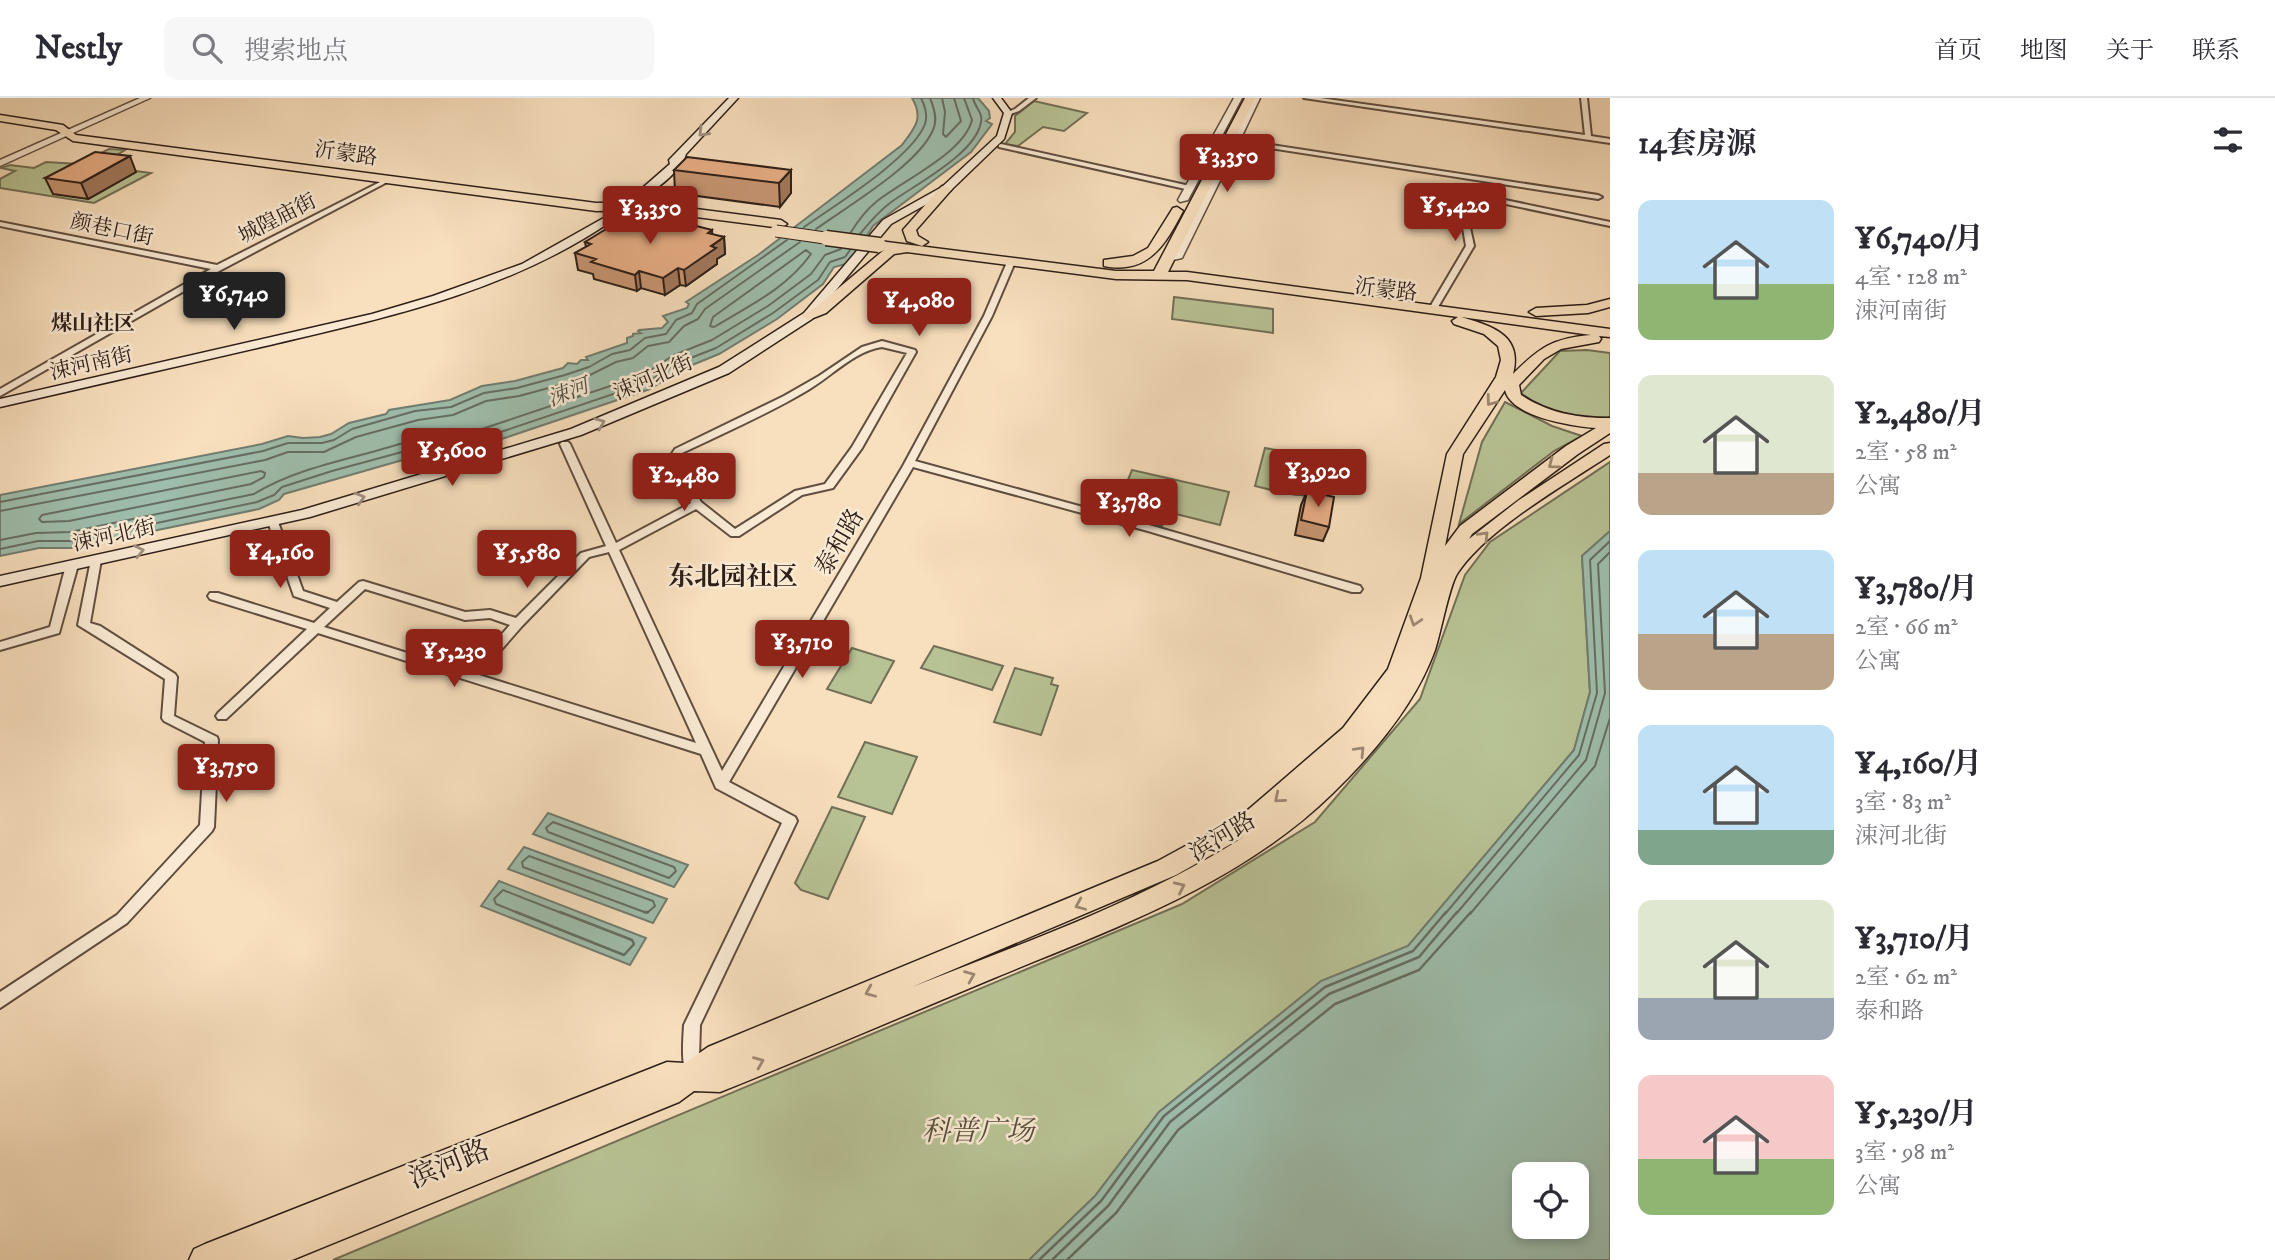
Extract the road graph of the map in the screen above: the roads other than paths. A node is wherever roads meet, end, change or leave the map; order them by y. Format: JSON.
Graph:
{"nodes":[{"id":1,"x":146,"y":98,"type":"edge"},
{"id":2,"x":734,"y":98,"type":"edge"},
{"id":3,"x":997,"y":98,"type":"edge"},
{"id":4,"x":1033,"y":98,"type":"edge"},
{"id":5,"x":1240,"y":98,"type":"edge"},
{"id":6,"x":1250,"y":98,"type":"edge"},
{"id":7,"x":1256,"y":98,"type":"edge"},
{"id":8,"x":1307,"y":98,"type":"edge"},
{"id":9,"x":1584,"y":98,"type":"edge"},
{"id":10,"x":1008,"y":113,"type":"junction"},
{"id":11,"x":0,"y":118,"type":"edge"},
{"id":12,"x":0,"y":125,"type":"edge"},
{"id":13,"x":67,"y":133,"type":"junction"},
{"id":14,"x":1588,"y":138,"type":"junction"},
{"id":15,"x":1224,"y":140,"type":"junction"},
{"id":16,"x":1610,"y":141,"type":"edge"},
{"id":17,"x":1001,"y":146,"type":"dead end"},
{"id":18,"x":681,"y":154,"type":"junction"},
{"id":19,"x":0,"y":163,"type":"edge"},
{"id":20,"x":1456,"y":176,"type":"junction"},
{"id":21,"x":388,"y":180,"type":"junction"},
{"id":22,"x":946,"y":189,"type":"junction"},
{"id":23,"x":1459,"y":192,"type":"junction"},
{"id":24,"x":1188,"y":195,"type":"junction"},
{"id":25,"x":1598,"y":197,"type":"dead end"},
{"id":26,"x":915,"y":206,"type":"junction"},
{"id":27,"x":613,"y":207,"type":"junction"},
{"id":28,"x":0,"y":224,"type":"edge"},
{"id":29,"x":1610,"y":224,"type":"edge"},
{"id":30,"x":778,"y":227,"type":"junction"},
{"id":31,"x":882,"y":241,"type":"junction"},
{"id":32,"x":918,"y":246,"type":"junction"},
{"id":33,"x":1175,"y":254,"type":"junction"},
{"id":34,"x":1012,"y":262,"type":"junction"},
{"id":35,"x":1093,"y":264,"type":"junction"},
{"id":36,"x":218,"y":268,"type":"junction"},
{"id":37,"x":846,"y":273,"type":"junction"},
{"id":38,"x":1157,"y":277,"type":"junction"},
{"id":39,"x":1218,"y":280,"type":"junction"},
{"id":40,"x":1610,"y":303,"type":"edge"},
{"id":41,"x":1455,"y":310,"type":"junction"},
{"id":42,"x":1434,"y":312,"type":"junction"},
{"id":43,"x":808,"y":316,"type":"junction"},
{"id":44,"x":1606,"y":338,"type":"edge"},
{"id":45,"x":0,"y":393,"type":"edge"},
{"id":46,"x":0,"y":403,"type":"edge"},
{"id":47,"x":1610,"y":425,"type":"edge"},
{"id":48,"x":576,"y":432,"type":"junction"},
{"id":49,"x":540,"y":443,"type":"junction"},
{"id":50,"x":565,"y":444,"type":"junction"},
{"id":51,"x":1609,"y":450,"type":"edge"},
{"id":52,"x":910,"y":463,"type":"junction"},
{"id":53,"x":697,"y":504,"type":"junction"},
{"id":54,"x":273,"y":522,"type":"junction"},
{"id":55,"x":613,"y":549,"type":"junction"},
{"id":56,"x":96,"y":560,"type":"junction"},
{"id":57,"x":72,"y":565,"type":"junction"},
{"id":58,"x":0,"y":581,"type":"edge"},
{"id":59,"x":1428,"y":582,"type":"junction"},
{"id":60,"x":1356,"y":589,"type":"dead end"},
{"id":61,"x":214,"y":596,"type":"dead end"},
{"id":62,"x":340,"y":607,"type":"junction"},
{"id":63,"x":518,"y":623,"type":"junction"},
{"id":64,"x":317,"y":628,"type":"junction"},
{"id":65,"x":0,"y":646,"type":"edge"},
{"id":66,"x":470,"y":677,"type":"junction"},
{"id":67,"x":222,"y":716,"type":"dead end"},
{"id":68,"x":706,"y":751,"type":"junction"},
{"id":69,"x":722,"y":784,"type":"junction"},
{"id":70,"x":0,"y":1001,"type":"edge"},
{"id":71,"x":695,"y":1075,"type":"junction"},
{"id":72,"x":205,"y":1260,"type":"edge"},
{"id":73,"x":253,"y":1260,"type":"edge"}],
"edges":[{"from":1,"to":13,"type":"street"},
{"from":2,"to":18,"type":"main road","one_way":true},
{"from":3,"to":10,"type":"main road"},
{"from":4,"to":10,"type":"street"},
{"from":5,"to":15,"type":"main road"},
{"from":5,"to":24,"type":"street"},
{"from":6,"to":15,"type":"main road"},
{"from":7,"to":15,"type":"street"},
{"from":8,"to":14,"type":"street"},
{"from":9,"to":14,"type":"street"},
{"from":10,"to":22,"type":"main road","name":"涑河北街"},
{"from":11,"to":13,"type":"main road","name":"沂蒙路"},
{"from":12,"to":13,"type":"main road","name":"沂蒙路"},
{"from":13,"to":19,"type":"street"},
{"from":13,"to":21,"type":"main road","name":"沂蒙路"},
{"from":13,"to":27,"type":"main road","name":"沂蒙路"},
{"from":14,"to":16,"type":"street"},
{"from":15,"to":20,"type":"street"},
{"from":15,"to":24,"type":"main road"},
{"from":15,"to":33,"type":"main road"},
{"from":17,"to":24,"type":"street"},
{"from":18,"to":27,"type":"main road"},
{"from":18,"to":27,"type":"main road"},
{"from":20,"to":23,"type":"street"},
{"from":20,"to":25,"type":"street"},
{"from":21,"to":27,"type":"main road","name":"沂蒙路"},
{"from":21,"to":36,"type":"street","name":"城隍庙街"},
{"from":22,"to":26,"type":"main road","name":"涑河北街"},
{"from":22,"to":32,"type":"main road"},
{"from":23,"to":29,"type":"street"},
{"from":23,"to":42,"type":"street"},
{"from":24,"to":35,"type":"main road"},
{"from":24,"to":38,"type":"main road"},
{"from":26,"to":31,"type":"main road"},
{"from":26,"to":37,"type":"main road","name":"涑河北街"},
{"from":27,"to":30,"type":"main road","name":"沂蒙路"},
{"from":27,"to":30,"type":"main road","name":"沂蒙路"},
{"from":27,"to":46,"type":"main road","name":"涑河南街"},
{"from":28,"to":36,"type":"street","name":"颜巷口街"},
{"from":30,"to":31,"type":"main road","name":"沂蒙路","bridge":true},
{"from":31,"to":32,"type":"main road","name":"沂蒙路"},
{"from":31,"to":37,"type":"main road"},
{"from":32,"to":34,"type":"main road","name":"沂蒙路"},
{"from":32,"to":35,"type":"main road","name":"沂蒙路"},
{"from":32,"to":43,"type":"main road"},
{"from":33,"to":38,"type":"main road"},
{"from":33,"to":39,"type":"main road"},
{"from":34,"to":38,"type":"main road","name":"沂蒙路"},
{"from":34,"to":52,"type":"street","name":"泰和路"},
{"from":35,"to":38,"type":"main road","name":"沂蒙路"},
{"from":36,"to":45,"type":"street","name":"城隍庙街"},
{"from":37,"to":43,"type":"main road","name":"涑河北街"},
{"from":38,"to":39,"type":"main road","name":"沂蒙路"},
{"from":38,"to":42,"type":"main road","name":"沂蒙路"},
{"from":39,"to":42,"type":"main road","name":"沂蒙路"},
{"from":40,"to":41,"type":"main road"},
{"from":41,"to":42,"type":"main road","name":"沂蒙路"},
{"from":41,"to":44,"type":"main road","name":"沂蒙路"},
{"from":42,"to":44,"type":"main road","name":"沂蒙路"},
{"from":42,"to":59,"type":"main road","one_way":true},
{"from":48,"to":43,"type":"main road","name":"涑河北街","one_way":true},
{"from":44,"to":47,"type":"main road"},
{"from":47,"to":59,"type":"main road","name":"滨河路","one_way":true},
{"from":48,"to":49,"type":"main road","name":"涑河北街"},
{"from":48,"to":50,"type":"street"},
{"from":49,"to":50,"type":"street"},
{"from":54,"to":49,"type":"main road","name":"涑河北街","one_way":true},
{"from":50,"to":55,"type":"street"},
{"from":71,"to":51,"type":"main road","name":"滨河路","one_way":true},
{"from":52,"to":60,"type":"street"},
{"from":52,"to":69,"type":"street","name":"泰和路"},
{"from":53,"to":53,"type":"street"},
{"from":53,"to":55,"type":"street"},
{"from":56,"to":54,"type":"main road","name":"涑河北街","one_way":true},
{"from":54,"to":62,"type":"street"},
{"from":55,"to":63,"type":"street"},
{"from":55,"to":68,"type":"street"},
{"from":56,"to":57,"type":"main road","name":"涑河北街"},
{"from":56,"to":70,"type":"street"},
{"from":57,"to":58,"type":"main road","name":"涑河北街"},
{"from":57,"to":65,"type":"street"},
{"from":59,"to":71,"type":"main road","name":"滨河路","one_way":true},
{"from":61,"to":64,"type":"street"},
{"from":62,"to":63,"type":"street"},
{"from":62,"to":64,"type":"street"},
{"from":63,"to":66,"type":"street"},
{"from":64,"to":66,"type":"street"},
{"from":64,"to":67,"type":"street"},
{"from":66,"to":68,"type":"street"},
{"from":68,"to":69,"type":"street"},
{"from":69,"to":71,"type":"street"},
{"from":71,"to":72,"type":"main road","name":"滨河路"},
{"from":71,"to":73,"type":"main road","name":"滨河路"}]}
